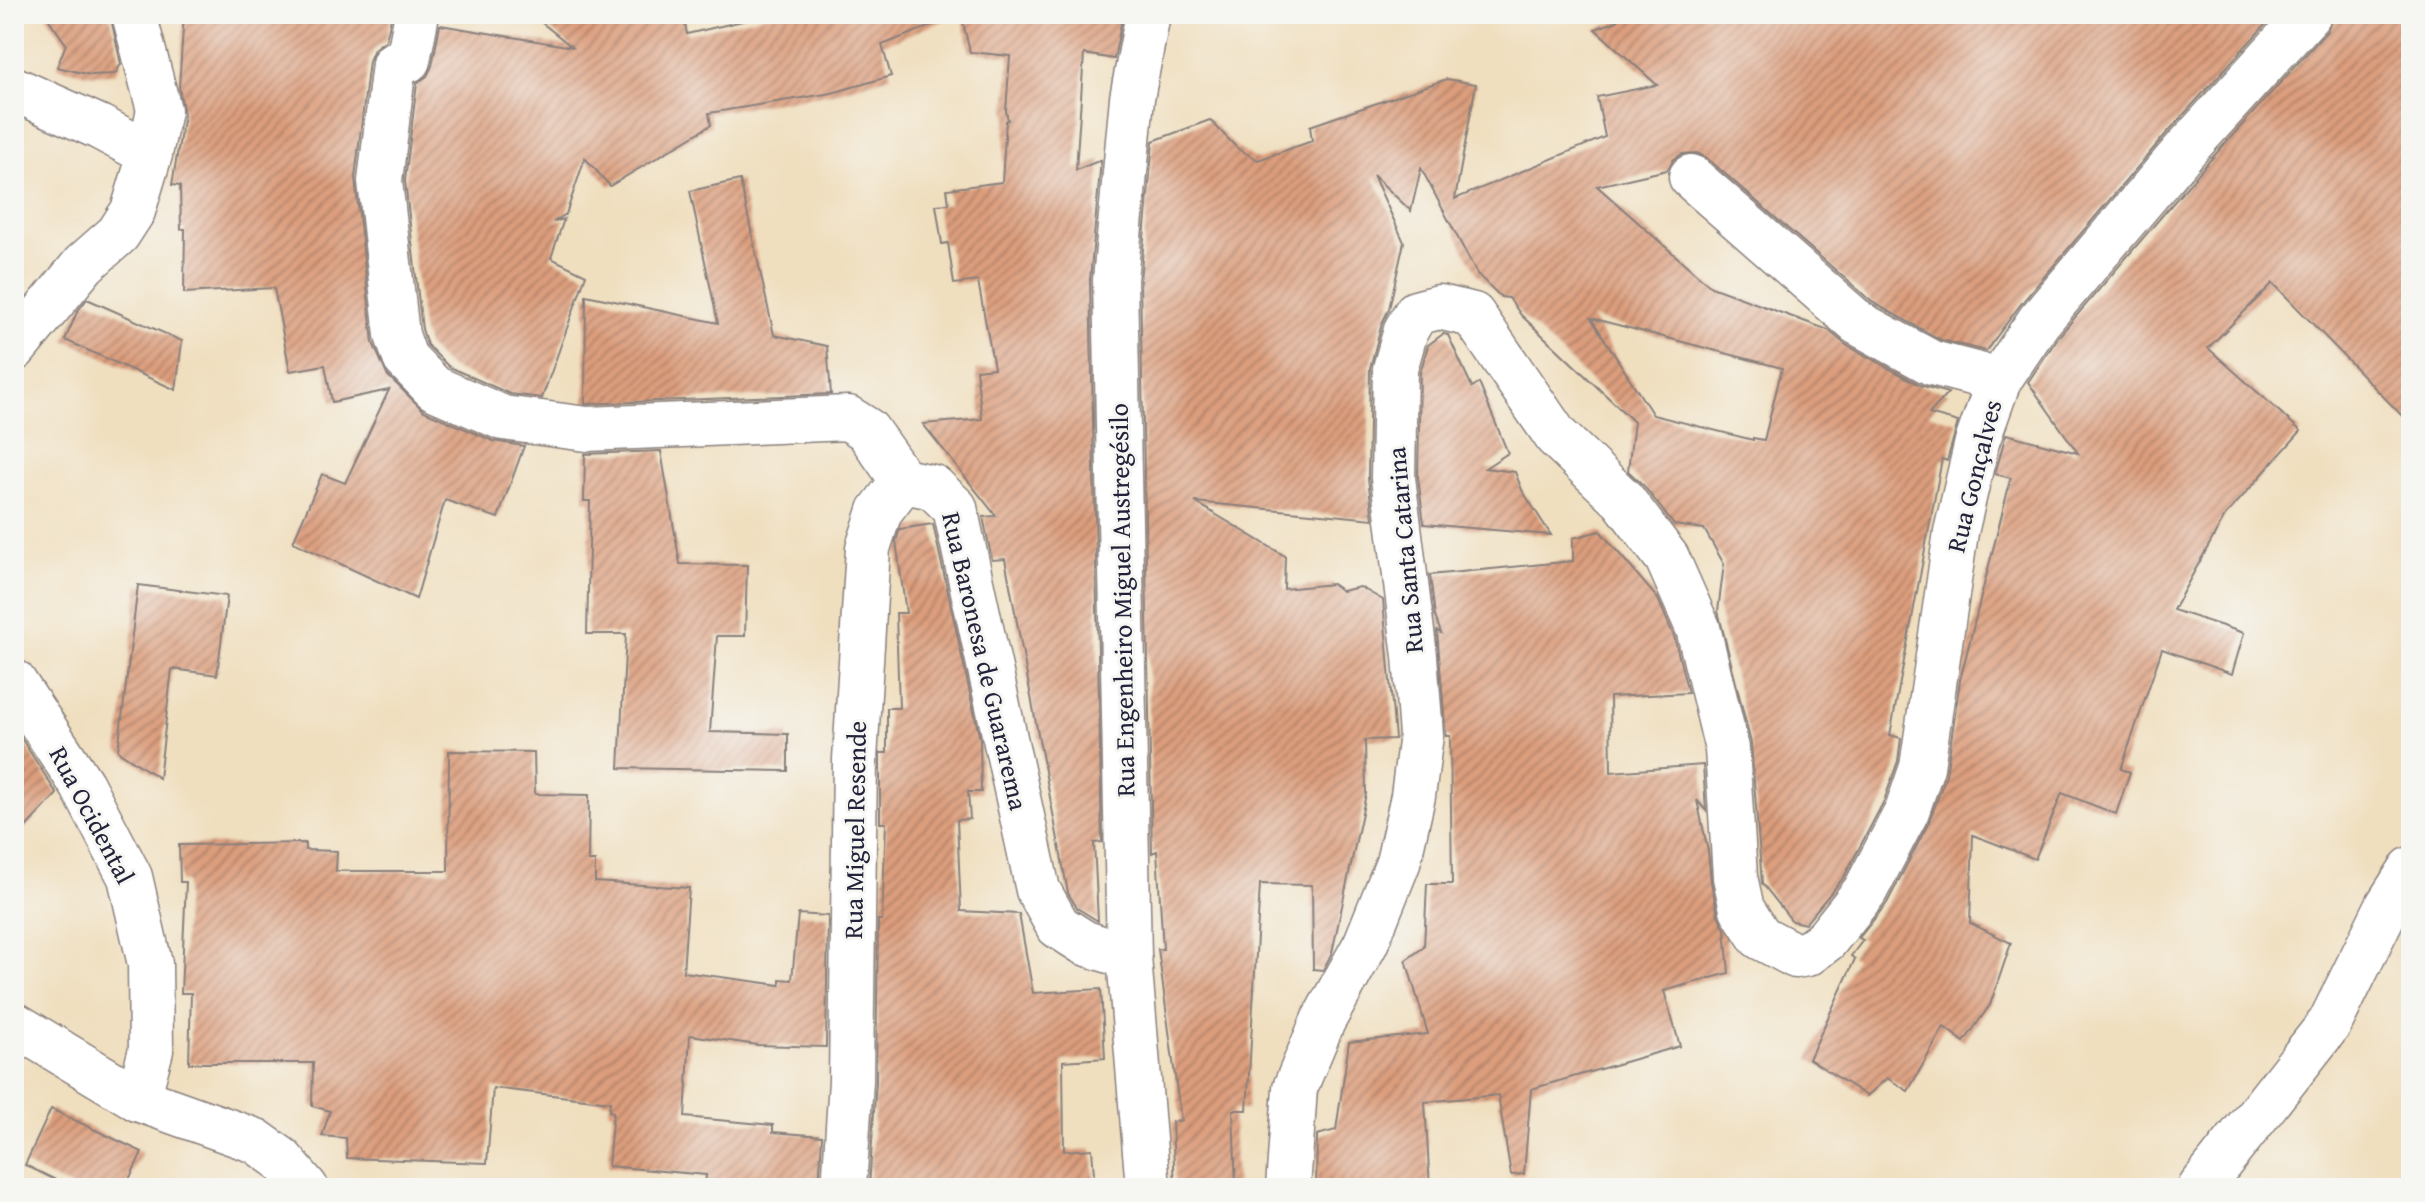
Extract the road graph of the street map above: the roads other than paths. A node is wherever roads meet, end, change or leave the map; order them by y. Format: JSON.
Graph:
{"nodes":[{"id":1,"x":134,"y":14,"type":"edge"},
{"id":2,"x":417,"y":14,"type":"edge"},
{"id":3,"x":1148,"y":14,"type":"edge"},
{"id":4,"x":2309,"y":14,"type":"edge"},
{"id":5,"x":14,"y":89,"type":"edge"},
{"id":6,"x":150,"y":154,"type":"junction"},
{"id":7,"x":1691,"y":177,"type":"dead end"},
{"id":8,"x":14,"y":349,"type":"edge"},
{"id":9,"x":1999,"y":380,"type":"junction"},
{"id":10,"x":903,"y":481,"type":"junction"},
{"id":11,"x":14,"y":682,"type":"edge"},
{"id":12,"x":2411,"y":869,"type":"edge"},
{"id":13,"x":2400,"y":897,"type":"edge"},
{"id":14,"x":1796,"y":956,"type":"joint"},
{"id":15,"x":1129,"y":957,"type":"junction"},
{"id":16,"x":14,"y":1024,"type":"edge"},
{"id":17,"x":138,"y":1099,"type":"junction"},
{"id":18,"x":306,"y":1188,"type":"edge"},
{"id":19,"x":844,"y":1188,"type":"edge"},
{"id":20,"x":1148,"y":1188,"type":"edge"},
{"id":21,"x":1288,"y":1188,"type":"edge"},
{"id":22,"x":2200,"y":1188,"type":"edge"}],
"edges":[{"from":1,"to":6,"type":"street"},
{"from":2,"to":10,"type":"street"},
{"from":3,"to":15,"type":"street","name":"Rua Engenheiro Miguel Austregésilo"},
{"from":4,"to":9,"type":"street","name":"Rua Gonçalves"},
{"from":5,"to":6,"type":"street"},
{"from":6,"to":8,"type":"street"},
{"from":7,"to":9,"type":"street"},
{"from":9,"to":14,"type":"street","name":"Rua Gonçalves"},
{"from":10,"to":15,"type":"street","name":"Rua Baronesa de Guararema"},
{"from":10,"to":19,"type":"street","name":"Rua Miguel Resende"},
{"from":11,"to":17,"type":"street","name":"Rua Ocidental"},
{"from":12,"to":13,"type":"street"},
{"from":13,"to":22,"type":"street"},
{"from":14,"to":21,"type":"street","name":"Rua Santa Catarina"},
{"from":15,"to":20,"type":"street","name":"Rua Engenheiro Miguel Austregésilo"},
{"from":16,"to":17,"type":"street"},
{"from":17,"to":18,"type":"street"}]}
